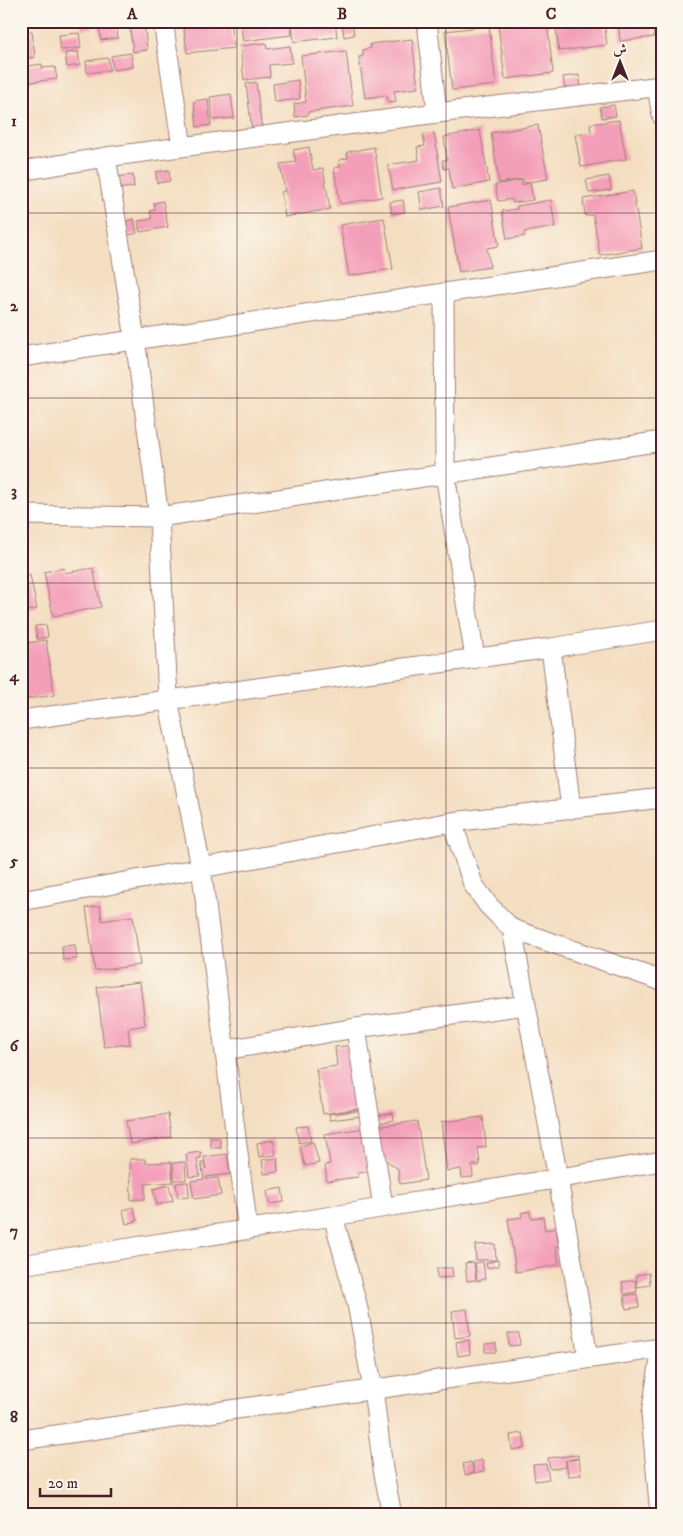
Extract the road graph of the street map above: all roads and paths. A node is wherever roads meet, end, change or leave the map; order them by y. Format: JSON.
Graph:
{"nodes":[{"id":1,"x":163,"y":21,"type":"edge"},
{"id":2,"x":428,"y":21,"type":"edge"},
{"id":3,"x":659,"y":86,"type":"edge"},
{"id":4,"x":437,"y":113,"type":"junction"},
{"id":5,"x":662,"y":116,"type":"edge"},
{"id":6,"x":182,"y":147,"type":"junction"},
{"id":7,"x":106,"y":157,"type":"junction"},
{"id":8,"x":21,"y":171,"type":"edge"},
{"id":9,"x":662,"y":260,"type":"edge"},
{"id":10,"x":444,"y":294,"type":"junction"},
{"id":11,"x":135,"y":339,"type":"junction"},
{"id":12,"x":21,"y":357,"type":"edge"},
{"id":13,"x":662,"y":441,"type":"edge"},
{"id":14,"x":446,"y":474,"type":"junction"},
{"id":15,"x":21,"y":515,"type":"edge"},
{"id":16,"x":159,"y":517,"type":"junction"},
{"id":17,"x":662,"y":630,"type":"edge"},
{"id":18,"x":551,"y":648,"type":"junction"},
{"id":19,"x":475,"y":658,"type":"junction"},
{"id":20,"x":168,"y":699,"type":"junction"},
{"id":21,"x":21,"y":720,"type":"edge"},
{"id":22,"x":662,"y":798,"type":"edge"},
{"id":23,"x":571,"y":809,"type":"junction"},
{"id":24,"x":452,"y":822,"type":"junction"},
{"id":25,"x":201,"y":867,"type":"junction"},
{"id":26,"x":21,"y":901,"type":"edge"},
{"id":27,"x":512,"y":929,"type":"junction"},
{"id":28,"x":662,"y":981,"type":"edge"},
{"id":29,"x":526,"y":1005,"type":"junction"},
{"id":30,"x":356,"y":1028,"type":"junction"},
{"id":31,"x":225,"y":1050,"type":"junction"},
{"id":32,"x":662,"y":1161,"type":"edge"},
{"id":33,"x":558,"y":1178,"type":"junction"},
{"id":34,"x":383,"y":1207,"type":"junction"},
{"id":35,"x":333,"y":1216,"type":"junction"},
{"id":36,"x":248,"y":1230,"type":"junction"},
{"id":37,"x":21,"y":1265,"type":"edge"},
{"id":38,"x":662,"y":1348,"type":"edge"},
{"id":39,"x":588,"y":1357,"type":"junction"},
{"id":40,"x":373,"y":1389,"type":"junction"},
{"id":41,"x":21,"y":1440,"type":"edge"},
{"id":42,"x":392,"y":1515,"type":"edge"},
{"id":43,"x":660,"y":1515,"type":"edge"}],
"edges":[{"from":1,"to":6,"type":"street"},
{"from":2,"to":4,"type":"street"},
{"from":3,"to":4,"type":"street"},
{"from":3,"to":5,"type":"street"},
{"from":4,"to":6,"type":"street"},
{"from":6,"to":7,"type":"street"},
{"from":7,"to":8,"type":"street"},
{"from":7,"to":11,"type":"street"},
{"from":9,"to":10,"type":"street"},
{"from":10,"to":11,"type":"street"},
{"from":10,"to":14,"type":"street"},
{"from":11,"to":12,"type":"street"},
{"from":11,"to":16,"type":"street"},
{"from":13,"to":14,"type":"street"},
{"from":14,"to":16,"type":"street"},
{"from":14,"to":19,"type":"street"},
{"from":15,"to":16,"type":"street"},
{"from":16,"to":20,"type":"street"},
{"from":17,"to":18,"type":"street"},
{"from":18,"to":19,"type":"street"},
{"from":18,"to":23,"type":"street"},
{"from":19,"to":20,"type":"street"},
{"from":20,"to":21,"type":"street"},
{"from":20,"to":25,"type":"street"},
{"from":22,"to":23,"type":"street"},
{"from":23,"to":24,"type":"street"},
{"from":24,"to":25,"type":"street"},
{"from":24,"to":27,"type":"street"},
{"from":25,"to":26,"type":"street"},
{"from":25,"to":31,"type":"street"},
{"from":27,"to":28,"type":"street"},
{"from":27,"to":29,"type":"street"},
{"from":29,"to":30,"type":"street"},
{"from":29,"to":33,"type":"street"},
{"from":30,"to":31,"type":"street"},
{"from":30,"to":34,"type":"street"},
{"from":31,"to":36,"type":"street"},
{"from":32,"to":33,"type":"street"},
{"from":33,"to":34,"type":"street"},
{"from":33,"to":39,"type":"street"},
{"from":34,"to":35,"type":"street"},
{"from":35,"to":36,"type":"street"},
{"from":35,"to":40,"type":"street"},
{"from":36,"to":37,"type":"street"},
{"from":38,"to":39,"type":"street"},
{"from":38,"to":43,"type":"street"},
{"from":39,"to":40,"type":"street"},
{"from":40,"to":41,"type":"street"},
{"from":40,"to":42,"type":"street"}]}
